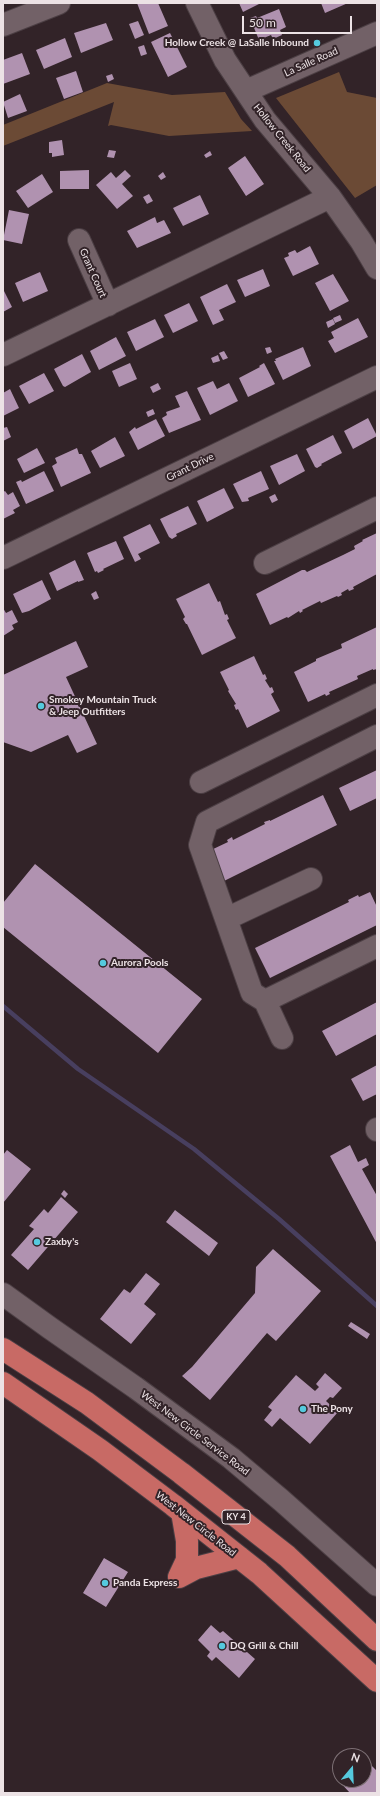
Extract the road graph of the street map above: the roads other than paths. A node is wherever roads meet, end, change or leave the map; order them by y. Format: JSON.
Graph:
{"nodes":[{"id":1,"x":59,"y":3,"type":"edge"},
{"id":2,"x":197,"y":3,"type":"edge"},
{"id":3,"x":3,"y":25,"type":"edge"},
{"id":4,"x":377,"y":33,"type":"edge"},
{"id":5,"x":246,"y":91,"type":"junction"},
{"id":6,"x":330,"y":197,"type":"junction"},
{"id":7,"x":79,"y":240,"type":"dead end"},
{"id":8,"x":377,"y":268,"type":"edge"},
{"id":9,"x":108,"y":305,"type":"junction"},
{"id":10,"x":3,"y":355,"type":"edge"},
{"id":11,"x":377,"y":377,"type":"edge"},
{"id":12,"x":377,"y":508,"type":"edge"},
{"id":13,"x":3,"y":558,"type":"edge"},
{"id":14,"x":265,"y":563,"type":"dead end"},
{"id":15,"x":377,"y":695,"type":"edge"},
{"id":16,"x":377,"y":736,"type":"edge"},
{"id":17,"x":200,"y":782,"type":"dead end"},
{"id":18,"x":311,"y":879,"type":"dead end"},
{"id":19,"x":226,"y":918,"type":"junction"},
{"id":20,"x":377,"y":946,"type":"edge"},
{"id":21,"x":265,"y":1001,"type":"junction"},
{"id":22,"x":282,"y":1038,"type":"dead end"},
{"id":23,"x":3,"y":1294,"type":"edge"},
{"id":24,"x":3,"y":1348,"type":"edge"},
{"id":25,"x":3,"y":1383,"type":"edge"},
{"id":26,"x":182,"y":1512,"type":"junction"},
{"id":27,"x":239,"y":1557,"type":"junction"},
{"id":28,"x":377,"y":1585,"type":"edge"},
{"id":29,"x":377,"y":1640,"type":"edge"},
{"id":30,"x":377,"y":1681,"type":"edge"}],
"edges":[{"from":1,"to":3,"type":"street"},
{"from":2,"to":5,"type":"street","name":"Hollow Creek Road"},
{"from":4,"to":5,"type":"street","name":"La Salle Road"},
{"from":5,"to":6,"type":"street","name":"Hollow Creek Road"},
{"from":6,"to":8,"type":"street","name":"Hollow Creek Road"},
{"from":6,"to":9,"type":"street"},
{"from":7,"to":9,"type":"street","name":"Grant Court"},
{"from":9,"to":10,"type":"street"},
{"from":11,"to":13,"type":"street","name":"Grant Drive"},
{"from":12,"to":14,"type":"street"},
{"from":15,"to":17,"type":"street"},
{"from":16,"to":19,"type":"street"},
{"from":18,"to":19,"type":"street"},
{"from":19,"to":21,"type":"street"},
{"from":20,"to":21,"type":"street"},
{"from":21,"to":22,"type":"street"},
{"from":23,"to":28,"type":"street","name":"West New Circle Service Road"},
{"from":24,"to":29,"type":"highway","number":"KY 4"},
{"from":25,"to":26,"type":"highway","name":"West New Circle Road"},
{"from":26,"to":27,"type":"highway","name":"West New Circle Road"},
{"from":26,"to":27,"type":"highway"},
{"from":27,"to":30,"type":"highway","name":"West New Circle Road"}]}
